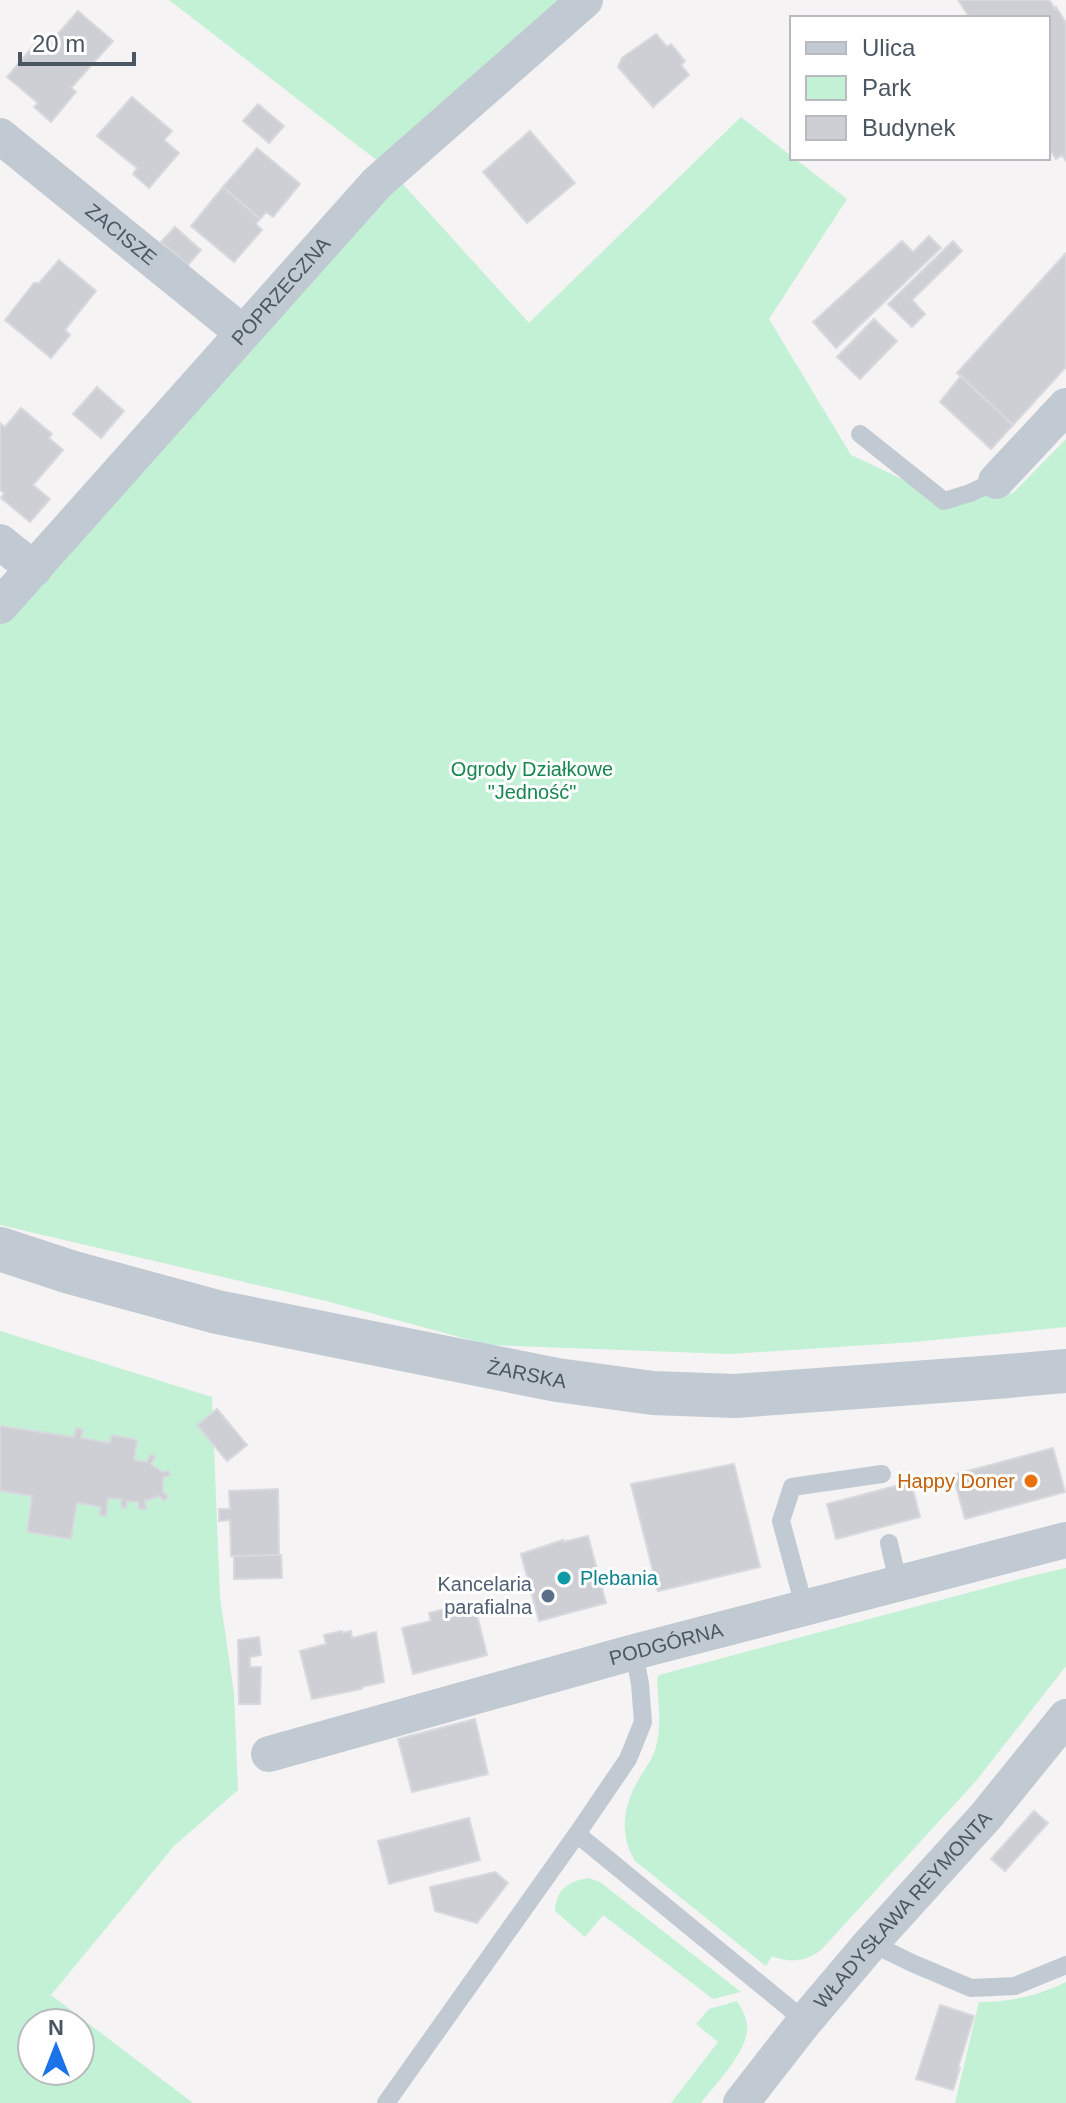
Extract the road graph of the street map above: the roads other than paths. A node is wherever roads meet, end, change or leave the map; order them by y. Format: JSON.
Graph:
{"nodes":[{"id":1,"x":585,"y":0,"type":"edge"},
{"id":2,"x":0,"y":136,"type":"edge"},
{"id":3,"x":243,"y":333,"type":"junction"},
{"id":4,"x":1066,"y":406,"type":"edge"},
{"id":5,"x":860,"y":434,"type":"dead end"},
{"id":6,"x":996,"y":481,"type":"joint"},
{"id":7,"x":0,"y":542,"type":"edge"},
{"id":8,"x":34,"y":569,"type":"junction"},
{"id":9,"x":0,"y":606,"type":"edge"},
{"id":10,"x":0,"y":1249,"type":"edge"},
{"id":11,"x":1066,"y":1371,"type":"edge"},
{"id":12,"x":882,"y":1474,"type":"dead end"},
{"id":13,"x":1066,"y":1540,"type":"edge"},
{"id":14,"x":889,"y":1543,"type":"dead end"},
{"id":15,"x":898,"y":1582,"type":"junction"},
{"id":16,"x":804,"y":1606,"type":"junction"},
{"id":17,"x":634,"y":1652,"type":"junction"},
{"id":18,"x":1066,"y":1717,"type":"edge"},
{"id":19,"x":269,"y":1754,"type":"dead end"},
{"id":20,"x":577,"y":1834,"type":"junction"},
{"id":21,"x":871,"y":1943,"type":"junction"},
{"id":22,"x":1066,"y":1965,"type":"edge"},
{"id":23,"x":805,"y":2021,"type":"junction"},
{"id":24,"x":386,"y":2103,"type":"edge"},
{"id":25,"x":741,"y":2103,"type":"edge"}],
"edges":[{"from":1,"to":3,"type":"street","name":"POPRZECZNA"},
{"from":2,"to":3,"type":"street","name":"ZACISZE"},
{"from":3,"to":8,"type":"street","name":"POPRZECZNA"},
{"from":4,"to":6,"type":"street"},
{"from":5,"to":6,"type":"lane"},
{"from":7,"to":8,"type":"street"},
{"from":8,"to":9,"type":"street","name":"POPRZECZNA"},
{"from":10,"to":11,"type":"street","name":"ŻARSKA"},
{"from":12,"to":16,"type":"lane"},
{"from":13,"to":15,"type":"street","name":"PODGÓRNA"},
{"from":14,"to":15,"type":"lane"},
{"from":15,"to":16,"type":"street","name":"PODGÓRNA"},
{"from":16,"to":17,"type":"street","name":"PODGÓRNA"},
{"from":17,"to":19,"type":"street","name":"PODGÓRNA"},
{"from":17,"to":20,"type":"lane"},
{"from":18,"to":21,"type":"street","name":"WŁADYSŁAWA REYMONTA"},
{"from":20,"to":23,"type":"lane"},
{"from":20,"to":24,"type":"lane"},
{"from":21,"to":22,"type":"lane"},
{"from":21,"to":23,"type":"street","name":"WŁADYSŁAWA REYMONTA"},
{"from":23,"to":25,"type":"street","name":"WŁADYSŁAWA REYMONTA"}]}
